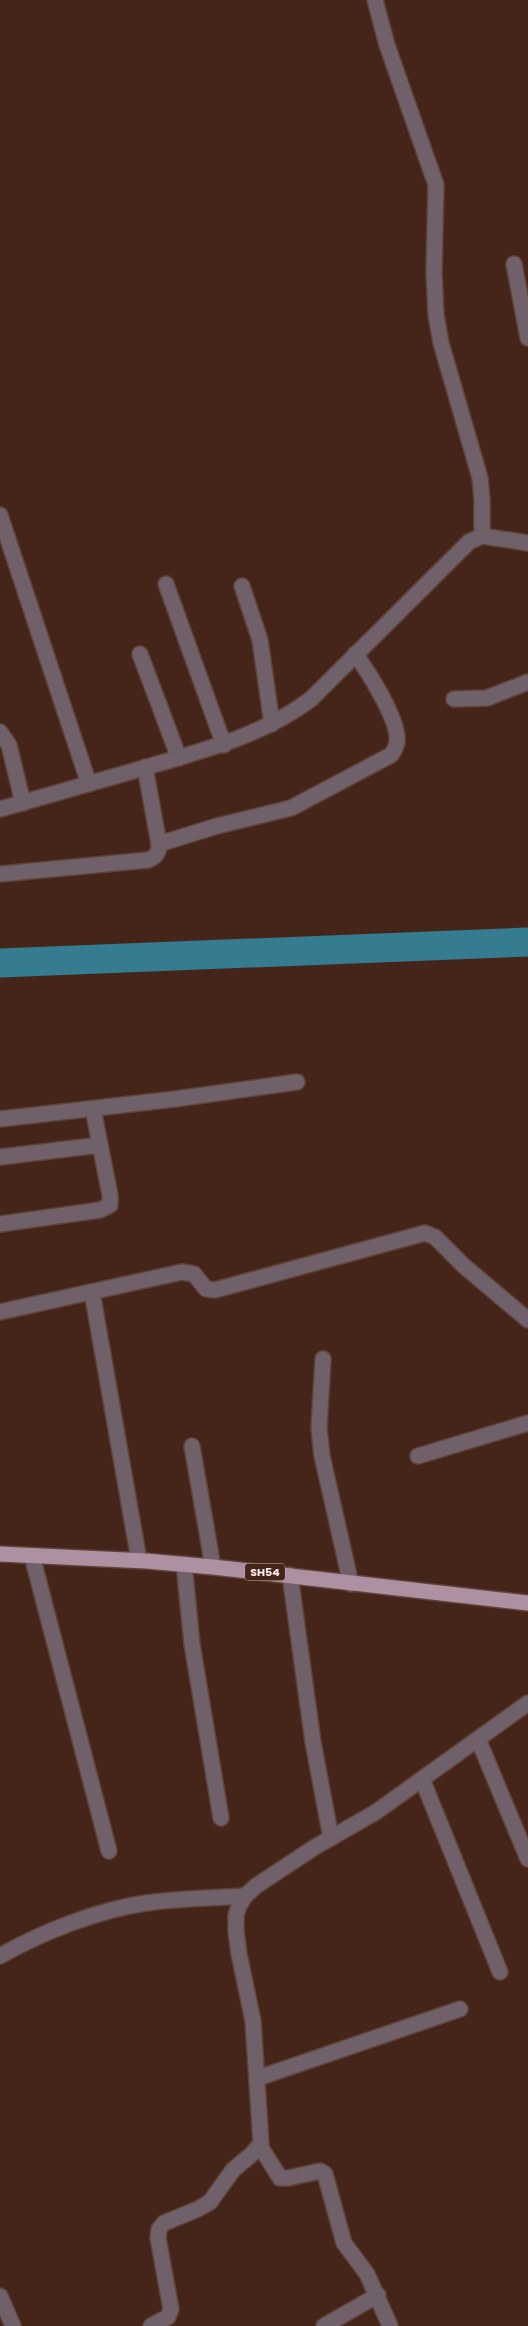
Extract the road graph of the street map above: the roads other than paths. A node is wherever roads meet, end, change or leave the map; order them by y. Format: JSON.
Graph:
{"nodes":[{"id":1,"x":375,"y":0,"type":"edge"},
{"id":2,"x":514,"y":264,"type":"dead end"},
{"id":3,"x":528,"y":338,"type":"edge"},
{"id":4,"x":0,"y":515,"type":"edge"},
{"id":5,"x":482,"y":536,"type":"junction"},
{"id":6,"x":528,"y":543,"type":"edge"},
{"id":7,"x":166,"y":584,"type":"dead end"},
{"id":8,"x":242,"y":586,"type":"dead end"},
{"id":9,"x":140,"y":654,"type":"dead end"},
{"id":10,"x":355,"y":654,"type":"junction"},
{"id":11,"x":528,"y":682,"type":"edge"},
{"id":12,"x":454,"y":699,"type":"dead end"},
{"id":13,"x":272,"y":724,"type":"junction"},
{"id":14,"x":0,"y":732,"type":"edge"},
{"id":15,"x":224,"y":745,"type":"junction"},
{"id":16,"x":179,"y":758,"type":"junction"},
{"id":17,"x":145,"y":767,"type":"junction"},
{"id":18,"x":89,"y":784,"type":"junction"},
{"id":19,"x":23,"y":802,"type":"junction"},
{"id":20,"x":0,"y":809,"type":"edge"},
{"id":21,"x":159,"y":844,"type":"junction"},
{"id":22,"x":0,"y":874,"type":"edge"},
{"id":23,"x":297,"y":1082,"type":"dead end"},
{"id":24,"x":93,"y":1109,"type":"junction"},
{"id":25,"x":0,"y":1119,"type":"edge"},
{"id":26,"x":100,"y":1146,"type":"junction"},
{"id":27,"x":0,"y":1157,"type":"edge"},
{"id":28,"x":0,"y":1224,"type":"edge"},
{"id":29,"x":92,"y":1292,"type":"junction"},
{"id":30,"x":0,"y":1312,"type":"edge"},
{"id":31,"x":528,"y":1320,"type":"edge"},
{"id":32,"x":323,"y":1359,"type":"dead end"},
{"id":33,"x":528,"y":1423,"type":"edge"},
{"id":34,"x":192,"y":1446,"type":"dead end"},
{"id":35,"x":418,"y":1456,"type":"dead end"},
{"id":36,"x":0,"y":1554,"type":"edge"},
{"id":37,"x":32,"y":1556,"type":"junction"},
{"id":38,"x":139,"y":1560,"type":"junction"},
{"id":39,"x":184,"y":1564,"type":"junction"},
{"id":40,"x":213,"y":1567,"type":"junction"},
{"id":41,"x":290,"y":1575,"type":"junction"},
{"id":42,"x":351,"y":1584,"type":"junction"},
{"id":43,"x":528,"y":1603,"type":"edge"},
{"id":44,"x":528,"y":1703,"type":"edge"},
{"id":45,"x":478,"y":1739,"type":"junction"},
{"id":46,"x":422,"y":1779,"type":"junction"},
{"id":47,"x":221,"y":1818,"type":"dead end"},
{"id":48,"x":330,"y":1838,"type":"junction"},
{"id":49,"x":109,"y":1851,"type":"dead end"},
{"id":50,"x":528,"y":1859,"type":"edge"},
{"id":51,"x":245,"y":1896,"type":"junction"},
{"id":52,"x":0,"y":1956,"type":"edge"},
{"id":53,"x":500,"y":1972,"type":"dead end"},
{"id":54,"x":460,"y":2010,"type":"dead end"},
{"id":55,"x":258,"y":2078,"type":"junction"},
{"id":56,"x":260,"y":2146,"type":"junction"},
{"id":57,"x":378,"y":2295,"type":"junction"},
{"id":58,"x":0,"y":2296,"type":"edge"},
{"id":59,"x":13,"y":2326,"type":"edge"},
{"id":60,"x":151,"y":2326,"type":"edge"},
{"id":61,"x":324,"y":2326,"type":"edge"},
{"id":62,"x":390,"y":2326,"type":"edge"}],
"edges":[{"from":1,"to":5,"type":"street"},
{"from":2,"to":3,"type":"street"},
{"from":4,"to":18,"type":"street"},
{"from":5,"to":6,"type":"street"},
{"from":5,"to":10,"type":"street"},
{"from":7,"to":15,"type":"street"},
{"from":8,"to":13,"type":"street"},
{"from":9,"to":16,"type":"street"},
{"from":10,"to":13,"type":"street"},
{"from":10,"to":21,"type":"street"},
{"from":11,"to":12,"type":"street"},
{"from":13,"to":15,"type":"street"},
{"from":14,"to":19,"type":"street"},
{"from":15,"to":16,"type":"street"},
{"from":16,"to":17,"type":"street"},
{"from":17,"to":18,"type":"street"},
{"from":17,"to":21,"type":"street"},
{"from":18,"to":19,"type":"street"},
{"from":19,"to":20,"type":"street"},
{"from":21,"to":22,"type":"street"},
{"from":23,"to":24,"type":"street"},
{"from":24,"to":25,"type":"street"},
{"from":24,"to":26,"type":"street"},
{"from":26,"to":27,"type":"street"},
{"from":26,"to":28,"type":"street"},
{"from":29,"to":30,"type":"street"},
{"from":29,"to":31,"type":"street"},
{"from":29,"to":38,"type":"street"},
{"from":32,"to":42,"type":"street"},
{"from":33,"to":35,"type":"street"},
{"from":34,"to":40,"type":"street"},
{"from":36,"to":37,"type":"main road","number":"SH54"},
{"from":37,"to":38,"type":"main road","number":"SH54"},
{"from":37,"to":49,"type":"street"},
{"from":38,"to":39,"type":"main road","number":"SH54"},
{"from":39,"to":40,"type":"main road","number":"SH54"},
{"from":39,"to":47,"type":"street"},
{"from":40,"to":41,"type":"main road","number":"SH54"},
{"from":41,"to":42,"type":"main road","number":"SH54"},
{"from":41,"to":48,"type":"street"},
{"from":42,"to":43,"type":"main road","number":"SH54"},
{"from":44,"to":45,"type":"street"},
{"from":45,"to":46,"type":"street"},
{"from":45,"to":50,"type":"street"},
{"from":46,"to":48,"type":"street"},
{"from":46,"to":53,"type":"street"},
{"from":48,"to":51,"type":"street"},
{"from":51,"to":52,"type":"street"},
{"from":51,"to":55,"type":"street"},
{"from":54,"to":55,"type":"street"},
{"from":55,"to":56,"type":"street"},
{"from":56,"to":57,"type":"street"},
{"from":56,"to":60,"type":"street"},
{"from":57,"to":61,"type":"street"},
{"from":57,"to":62,"type":"street"},
{"from":58,"to":59,"type":"street"}]}
